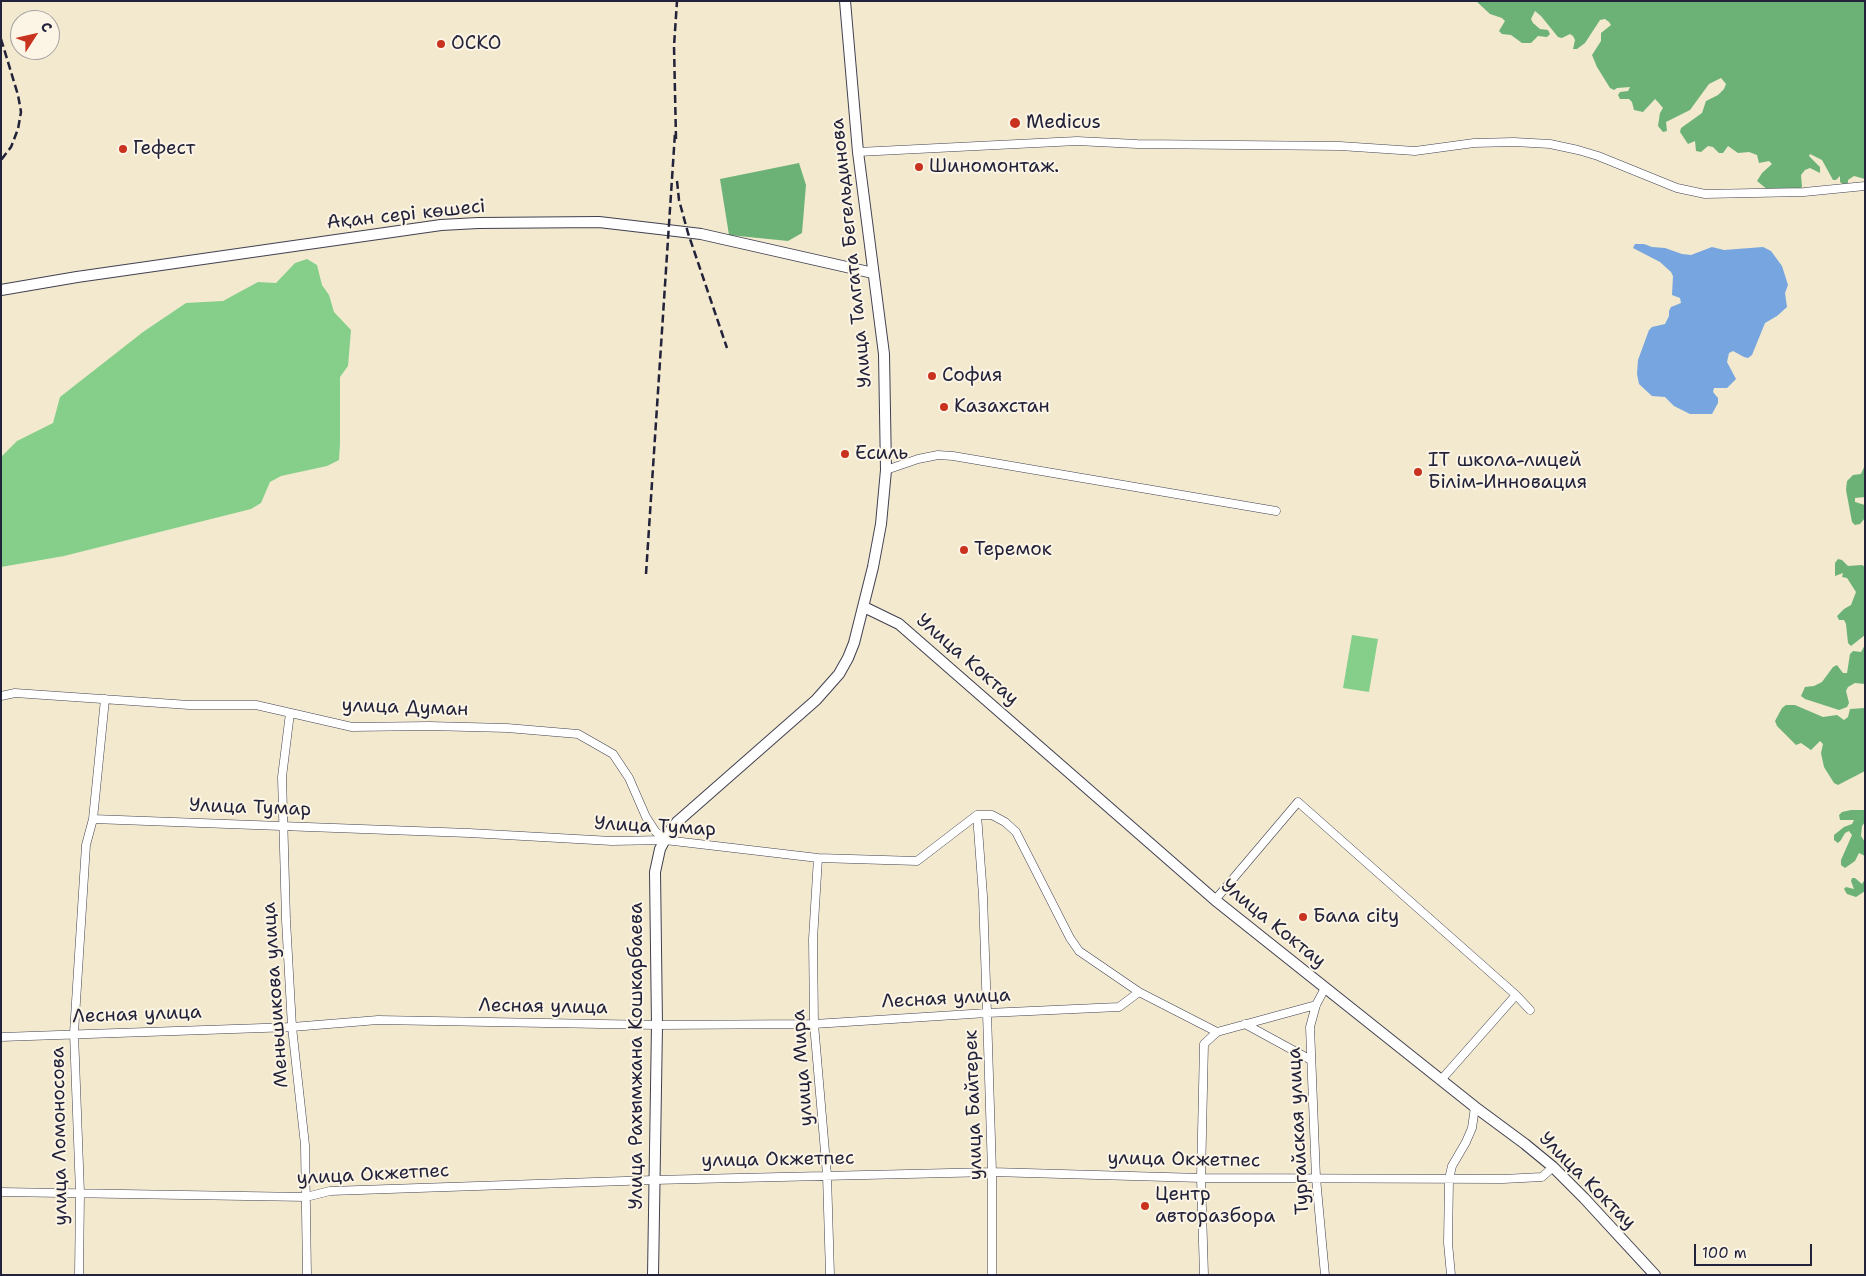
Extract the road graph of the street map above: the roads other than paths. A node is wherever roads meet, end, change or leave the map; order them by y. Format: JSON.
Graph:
{"nodes":[{"id":1,"x":845,"y":1,"type":"edge"},
{"id":2,"x":858,"y":152,"type":"junction"},
{"id":3,"x":1865,"y":186,"type":"edge"},
{"id":4,"x":873,"y":273,"type":"junction"},
{"id":5,"x":1,"y":290,"type":"edge"},
{"id":6,"x":886,"y":470,"type":"junction"},
{"id":7,"x":1276,"y":511,"type":"dead end"},
{"id":8,"x":864,"y":606,"type":"junction"},
{"id":9,"x":1,"y":696,"type":"edge"},
{"id":10,"x":105,"y":699,"type":"junction"},
{"id":11,"x":290,"y":713,"type":"junction"},
{"id":12,"x":977,"y":815,"type":"junction"},
{"id":13,"x":93,"y":819,"type":"junction"},
{"id":14,"x":283,"y":826,"type":"junction"},
{"id":15,"x":665,"y":840,"type":"junction"},
{"id":16,"x":818,"y":858,"type":"junction"},
{"id":17,"x":1215,"y":900,"type":"junction"},
{"id":18,"x":1325,"y":988,"type":"junction"},
{"id":19,"x":1138,"y":992,"type":"junction"},
{"id":20,"x":1516,"y":995,"type":"junction"},
{"id":21,"x":1316,"y":1005,"type":"junction"},
{"id":22,"x":1530,"y":1010,"type":"dead end"},
{"id":23,"x":987,"y":1013,"type":"junction"},
{"id":24,"x":814,"y":1024,"type":"junction"},
{"id":25,"x":1245,"y":1024,"type":"junction"},
{"id":26,"x":657,"y":1025,"type":"junction"},
{"id":27,"x":292,"y":1027,"type":"junction"},
{"id":28,"x":1217,"y":1032,"type":"junction"},
{"id":29,"x":74,"y":1033,"type":"junction"},
{"id":30,"x":1,"y":1037,"type":"edge"},
{"id":31,"x":1311,"y":1060,"type":"junction"},
{"id":32,"x":1441,"y":1080,"type":"junction"},
{"id":33,"x":1475,"y":1107,"type":"junction"},
{"id":34,"x":1553,"y":1167,"type":"junction"},
{"id":35,"x":992,"y":1172,"type":"junction"},
{"id":36,"x":827,"y":1175,"type":"junction"},
{"id":37,"x":1201,"y":1178,"type":"junction"},
{"id":38,"x":1316,"y":1178,"type":"junction"},
{"id":39,"x":1449,"y":1179,"type":"junction"},
{"id":40,"x":654,"y":1180,"type":"junction"},
{"id":41,"x":1,"y":1192,"type":"edge"},
{"id":42,"x":80,"y":1193,"type":"junction"},
{"id":43,"x":306,"y":1196,"type":"junction"},
{"id":44,"x":79,"y":1275,"type":"edge"},
{"id":45,"x":307,"y":1275,"type":"edge"},
{"id":46,"x":653,"y":1275,"type":"edge"},
{"id":47,"x":830,"y":1275,"type":"edge"},
{"id":48,"x":992,"y":1275,"type":"edge"},
{"id":49,"x":1204,"y":1275,"type":"edge"},
{"id":50,"x":1325,"y":1275,"type":"edge"},
{"id":51,"x":1451,"y":1275,"type":"edge"},
{"id":52,"x":1655,"y":1275,"type":"edge"}],
"edges":[{"from":1,"to":2,"type":"street","name":"Улица Талгата Бегельдинова"},
{"from":2,"to":3,"type":"street"},
{"from":2,"to":4,"type":"street","name":"Улица Талгата Бегельдинова"},
{"from":4,"to":5,"type":"street","name":"Ақан сері көшесі"},
{"from":4,"to":6,"type":"street","name":"Улица Талгата Бегельдинова"},
{"from":6,"to":7,"type":"street"},
{"from":6,"to":8,"type":"street","name":"Улица Талгата Бегельдинова"},
{"from":8,"to":15,"type":"street","name":"Улица Талгата Бегельдинова"},
{"from":8,"to":17,"type":"street","name":"Улица Коктау"},
{"from":9,"to":10,"type":"street","name":"улица Думан"},
{"from":10,"to":11,"type":"street","name":"улица Думан"},
{"from":10,"to":13,"type":"street","name":"улица Ломоносова"},
{"from":11,"to":14,"type":"street","name":"Меньшикова улица"},
{"from":11,"to":15,"type":"street","name":"улица Думан"},
{"from":12,"to":16,"type":"street","name":"Улица Тумар"},
{"from":12,"to":19,"type":"street"},
{"from":12,"to":23,"type":"street","name":"улица Байтерек"},
{"from":13,"to":14,"type":"street","name":"Улица Тумар"},
{"from":13,"to":29,"type":"street","name":"улица Ломоносова"},
{"from":14,"to":15,"type":"street","name":"Улица Тумар"},
{"from":14,"to":27,"type":"street","name":"Меньшикова улица"},
{"from":15,"to":16,"type":"street","name":"Улица Тумар"},
{"from":15,"to":26,"type":"street","name":"Улица Рахымжана Кошкарбаева"},
{"from":16,"to":24,"type":"street","name":"улица Мира"},
{"from":17,"to":18,"type":"street","name":"Улица Коктау"},
{"from":17,"to":20,"type":"street"},
{"from":18,"to":21,"type":"street","name":"Тургайская улица"},
{"from":18,"to":32,"type":"street","name":"Улица Коктау"},
{"from":19,"to":23,"type":"street","name":"Лесная улица"},
{"from":19,"to":28,"type":"street"},
{"from":20,"to":22,"type":"street"},
{"from":20,"to":32,"type":"street"},
{"from":21,"to":25,"type":"street"},
{"from":21,"to":31,"type":"street","name":"Тургайская улица"},
{"from":23,"to":24,"type":"street","name":"Лесная улица"},
{"from":23,"to":35,"type":"street","name":"улица Байтерек"},
{"from":24,"to":26,"type":"street","name":"Лесная улица"},
{"from":24,"to":36,"type":"street","name":"улица Мира"},
{"from":25,"to":28,"type":"street"},
{"from":25,"to":31,"type":"street"},
{"from":26,"to":27,"type":"street","name":"Лесная улица"},
{"from":26,"to":40,"type":"street","name":"Улица Рахымжана Кошкарбаева"},
{"from":27,"to":29,"type":"street","name":"Лесная улица"},
{"from":27,"to":43,"type":"street","name":"Меньшикова улица"},
{"from":28,"to":37,"type":"street"},
{"from":29,"to":30,"type":"street","name":"Лесная улица"},
{"from":29,"to":42,"type":"street","name":"улица Ломоносова"},
{"from":31,"to":38,"type":"street","name":"Тургайская улица"},
{"from":32,"to":33,"type":"street","name":"Улица Коктау"},
{"from":33,"to":34,"type":"street","name":"Улица Коктау"},
{"from":33,"to":39,"type":"street"},
{"from":34,"to":39,"type":"street","name":"улица Окжетпес"},
{"from":34,"to":52,"type":"street","name":"Улица Коктау"},
{"from":35,"to":36,"type":"street","name":"улица Окжетпес"},
{"from":35,"to":37,"type":"street","name":"улица Окжетпес"},
{"from":35,"to":48,"type":"street","name":"улица Байтерек"},
{"from":36,"to":40,"type":"street","name":"улица Окжетпес"},
{"from":36,"to":47,"type":"street","name":"улица Мира"},
{"from":37,"to":38,"type":"street","name":"улица Окжетпес"},
{"from":37,"to":49,"type":"street"},
{"from":38,"to":39,"type":"street","name":"улица Окжетпес"},
{"from":38,"to":50,"type":"street","name":"Тургайская улица"},
{"from":39,"to":51,"type":"street"},
{"from":40,"to":43,"type":"street","name":"улица Окжетпес"},
{"from":40,"to":46,"type":"street","name":"Улица Рахымжана Кошкарбаева"},
{"from":41,"to":42,"type":"street","name":"улица Окжетпес"},
{"from":42,"to":43,"type":"street","name":"улица Окжетпес"},
{"from":42,"to":44,"type":"street","name":"улица Ломоносова"},
{"from":43,"to":45,"type":"street","name":"Меньшикова улица"}]}
